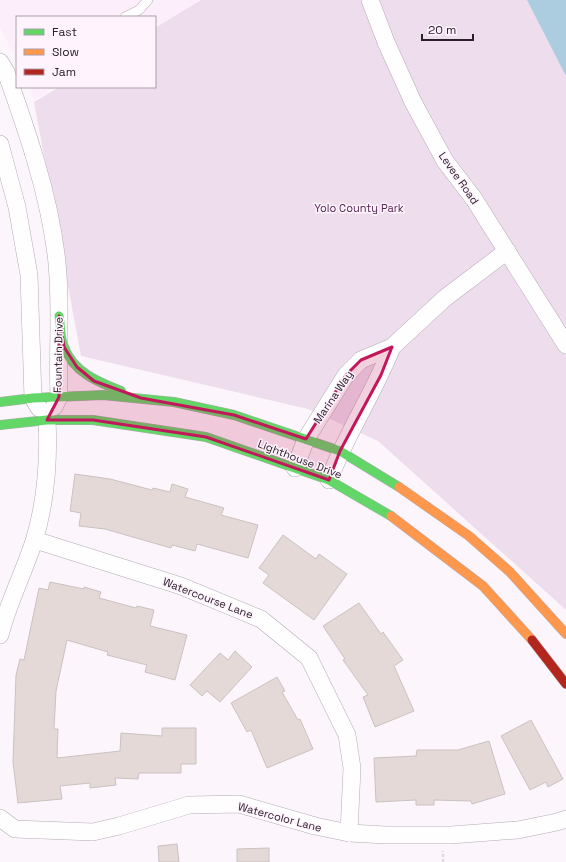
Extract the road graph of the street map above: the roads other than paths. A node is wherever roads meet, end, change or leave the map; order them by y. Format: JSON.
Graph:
{"nodes":[{"id":1,"x":148,"y":0,"type":"edge"},
{"id":2,"x":370,"y":0,"type":"edge"},
{"id":3,"x":127,"y":16,"type":"edge"},
{"id":4,"x":8,"y":67,"type":"edge"},
{"id":5,"x":0,"y":144,"type":"edge"},
{"id":6,"x":507,"y":251,"type":"junction"},
{"id":7,"x":59,"y":316,"type":"junction"},
{"id":8,"x":566,"y":346,"type":"edge"},
{"id":9,"x":392,"y":347,"type":"junction"},
{"id":10,"x":59,"y":397,"type":"junction"},
{"id":11,"x":33,"y":398,"type":"junction"},
{"id":12,"x":141,"y":398,"type":"junction"},
{"id":13,"x":0,"y":402,"type":"edge"},
{"id":14,"x":47,"y":420,"type":"junction"},
{"id":15,"x":0,"y":425,"type":"edge"},
{"id":16,"x":306,"y":439,"type":"junction"},
{"id":17,"x":340,"y":451,"type":"junction"},
{"id":18,"x":295,"y":468,"type":"junction"},
{"id":19,"x":329,"y":480,"type":"junction"},
{"id":20,"x":34,"y":540,"type":"junction"},
{"id":21,"x":566,"y":634,"type":"edge"},
{"id":22,"x":0,"y":635,"type":"edge"},
{"id":23,"x":566,"y":684,"type":"edge"},
{"id":24,"x":0,"y":818,"type":"edge"},
{"id":25,"x":566,"y":819,"type":"edge"},
{"id":26,"x":349,"y":833,"type":"junction"}],
"edges":[{"from":1,"to":3,"type":"lane"},
{"from":2,"to":6,"type":"street","name":"Levee Road"},
{"from":4,"to":7,"type":"street","name":"Fountain Drive"},
{"from":5,"to":11,"type":"street"},
{"from":6,"to":8,"type":"street","name":"Levee Road"},
{"from":6,"to":9,"type":"street","name":"Marina Way"},
{"from":7,"to":10,"type":"street","name":"Fountain Drive"},
{"from":7,"to":12,"type":"street"},
{"from":9,"to":16,"type":"street","name":"Marina Way"},
{"from":9,"to":17,"type":"street","name":"Marina Way"},
{"from":10,"to":11,"type":"street","name":"Lighthouse Drive"},
{"from":10,"to":12,"type":"street","name":"Lighthouse Drive"},
{"from":10,"to":14,"type":"street","name":"Fountain Drive"},
{"from":11,"to":13,"type":"street","name":"Lighthouse Drive"},
{"from":11,"to":14,"type":"street"},
{"from":12,"to":16,"type":"street","name":"Lighthouse Drive"},
{"from":14,"to":15,"type":"street","name":"Lighthouse Drive"},
{"from":14,"to":18,"type":"street","name":"Lighthouse Drive"},
{"from":14,"to":20,"type":"street"},
{"from":16,"to":17,"type":"street","name":"Lighthouse Drive"},
{"from":16,"to":18,"type":"street","name":"Marina Way"},
{"from":17,"to":19,"type":"street","name":"Marina Way"},
{"from":17,"to":21,"type":"street","name":"Lighthouse Drive"},
{"from":18,"to":19,"type":"street","name":"Lighthouse Drive"},
{"from":19,"to":23,"type":"street","name":"Lighthouse Drive"},
{"from":20,"to":22,"type":"street"},
{"from":20,"to":26,"type":"street","name":"Watercourse Lane"},
{"from":24,"to":26,"type":"street","name":"Watercolor Lane"},
{"from":25,"to":26,"type":"street","name":"Watercolor Lane"}]}
